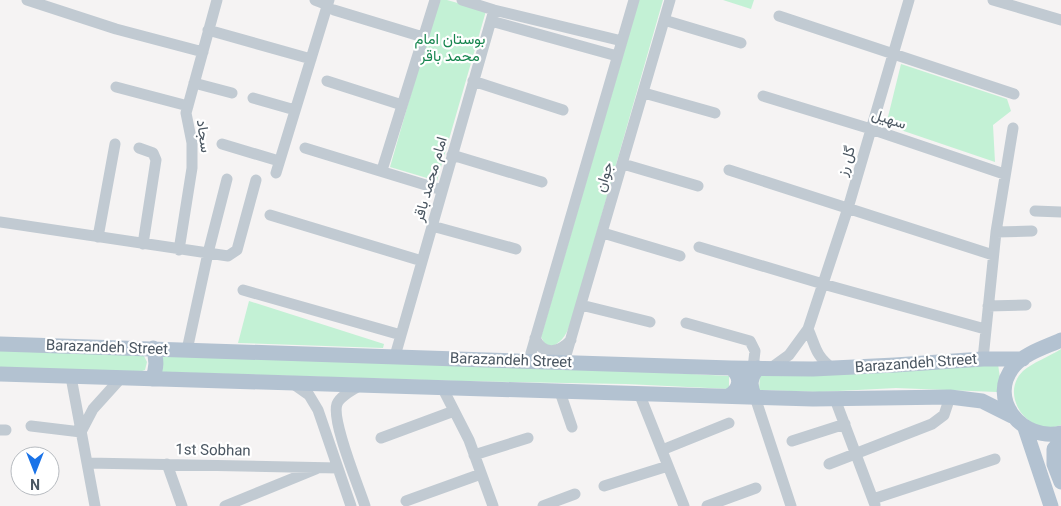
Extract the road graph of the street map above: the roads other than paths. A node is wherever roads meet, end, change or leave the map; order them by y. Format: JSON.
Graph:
{"nodes":[{"id":1,"x":27,"y":0,"type":"edge"},
{"id":2,"x":216,"y":0,"type":"edge"},
{"id":3,"x":315,"y":0,"type":"edge"},
{"id":4,"x":435,"y":0,"type":"edge"},
{"id":5,"x":462,"y":0,"type":"edge"},
{"id":6,"x":634,"y":0,"type":"edge"},
{"id":7,"x":670,"y":0,"type":"edge"},
{"id":8,"x":910,"y":0,"type":"edge"},
{"id":9,"x":992,"y":0,"type":"edge"},
{"id":10,"x":330,"y":5,"type":"edge"},
{"id":11,"x":492,"y":15,"type":"junction"},
{"id":12,"x":780,"y":16,"type":"dead end"},
{"id":13,"x":664,"y":20,"type":"junction"},
{"id":14,"x":1061,"y":20,"type":"edge"},
{"id":15,"x":208,"y":30,"type":"junction"},
{"id":16,"x":423,"y":37,"type":"junction"},
{"id":17,"x":622,"y":41,"type":"junction"},
{"id":18,"x":741,"y":42,"type":"dead end"},
{"id":19,"x":203,"y":52,"type":"junction"},
{"id":20,"x":894,"y":53,"type":"junction"},
{"id":21,"x":617,"y":56,"type":"junction"},
{"id":22,"x":311,"y":59,"type":"junction"},
{"id":23,"x":327,"y":81,"type":"dead end"},
{"id":24,"x":473,"y":81,"type":"junction"},
{"id":25,"x":194,"y":83,"type":"junction"},
{"id":26,"x":116,"y":87,"type":"dead end"},
{"id":27,"x":644,"y":93,"type":"junction"},
{"id":28,"x":232,"y":94,"type":"dead end"},
{"id":29,"x":1014,"y":94,"type":"dead end"},
{"id":30,"x":763,"y":96,"type":"dead end"},
{"id":31,"x":252,"y":98,"type":"dead end"},
{"id":32,"x":402,"y":105,"type":"junction"},
{"id":33,"x":188,"y":106,"type":"junction"},
{"id":34,"x":295,"y":110,"type":"junction"},
{"id":35,"x":563,"y":110,"type":"dead end"},
{"id":36,"x":715,"y":113,"type":"dead end"},
{"id":37,"x":1012,"y":128,"type":"dead end"},
{"id":38,"x":871,"y":129,"type":"junction"},
{"id":39,"x":114,"y":144,"type":"dead end"},
{"id":40,"x":222,"y":144,"type":"dead end"},
{"id":41,"x":139,"y":148,"type":"dead end"},
{"id":42,"x":305,"y":148,"type":"dead end"},
{"id":43,"x":452,"y":155,"type":"junction"},
{"id":44,"x":280,"y":161,"type":"junction"},
{"id":45,"x":623,"y":164,"type":"junction"},
{"id":46,"x":382,"y":170,"type":"junction"},
{"id":47,"x":729,"y":170,"type":"dead end"},
{"id":48,"x":276,"y":173,"type":"dead end"},
{"id":49,"x":1004,"y":174,"type":"junction"},
{"id":50,"x":227,"y":179,"type":"dead end"},
{"id":51,"x":256,"y":180,"type":"dead end"},
{"id":52,"x":542,"y":182,"type":"dead end"},
{"id":53,"x":698,"y":186,"type":"dead end"},
{"id":54,"x":442,"y":190,"type":"junction"},
{"id":55,"x":848,"y":208,"type":"junction"},
{"id":56,"x":1036,"y":211,"type":"dead end"},
{"id":57,"x":1061,"y":212,"type":"edge"},
{"id":58,"x":270,"y":215,"type":"dead end"},
{"id":59,"x":0,"y":222,"type":"edge"},
{"id":60,"x":432,"y":226,"type":"junction"},
{"id":61,"x":1032,"y":231,"type":"dead end"},
{"id":62,"x":996,"y":232,"type":"junction"},
{"id":63,"x":603,"y":233,"type":"junction"},
{"id":64,"x":98,"y":237,"type":"junction"},
{"id":65,"x":143,"y":244,"type":"junction"},
{"id":66,"x":699,"y":247,"type":"dead end"},
{"id":67,"x":516,"y":249,"type":"dead end"},
{"id":68,"x":179,"y":250,"type":"junction"},
{"id":69,"x":208,"y":253,"type":"junction"},
{"id":70,"x":993,"y":255,"type":"junction"},
{"id":71,"x":680,"y":256,"type":"dead end"},
{"id":72,"x":422,"y":261,"type":"junction"},
{"id":73,"x":823,"y":284,"type":"junction"},
{"id":74,"x":243,"y":290,"type":"dead end"},
{"id":75,"x":581,"y":305,"type":"junction"},
{"id":76,"x":988,"y":306,"type":"junction"},
{"id":77,"x":1026,"y":306,"type":"dead end"},
{"id":78,"x":650,"y":322,"type":"dead end"},
{"id":79,"x":686,"y":323,"type":"dead end"},
{"id":80,"x":808,"y":329,"type":"junction"},
{"id":81,"x":985,"y":329,"type":"junction"},
{"id":82,"x":401,"y":336,"type":"junction"},
{"id":83,"x":535,"y":338,"type":"junction"},
{"id":84,"x":571,"y":340,"type":"junction"},
{"id":85,"x":1061,"y":340,"type":"edge"},
{"id":86,"x":0,"y":344,"type":"edge"},
{"id":87,"x":153,"y":348,"type":"junction"},
{"id":88,"x":187,"y":350,"type":"junction"},
{"id":89,"x":395,"y":356,"type":"junction"},
{"id":90,"x":983,"y":359,"type":"junction"},
{"id":91,"x":1023,"y":359,"type":"junction"},
{"id":92,"x":529,"y":360,"type":"junction"},
{"id":93,"x":564,"y":362,"type":"junction"},
{"id":94,"x":731,"y":368,"type":"junction"},
{"id":95,"x":761,"y":368,"type":"junction"},
{"id":96,"x":832,"y":368,"type":"junction"},
{"id":97,"x":0,"y":374,"type":"edge"},
{"id":98,"x":71,"y":377,"type":"junction"},
{"id":99,"x":121,"y":378,"type":"junction"},
{"id":100,"x":152,"y":379,"type":"junction"},
{"id":101,"x":292,"y":383,"type":"junction"},
{"id":102,"x":361,"y":385,"type":"junction"},
{"id":103,"x":442,"y":387,"type":"junction"},
{"id":104,"x":560,"y":392,"type":"junction"},
{"id":105,"x":639,"y":393,"type":"junction"},
{"id":106,"x":729,"y":396,"type":"junction"},
{"id":107,"x":755,"y":397,"type":"junction"},
{"id":108,"x":950,"y":397,"type":"junction"},
{"id":109,"x":836,"y":399,"type":"junction"},
{"id":110,"x":454,"y":411,"type":"junction"},
{"id":111,"x":336,"y":412,"type":"junction"},
{"id":112,"x":320,"y":414,"type":"junction"},
{"id":113,"x":1012,"y":416,"type":"junction"},
{"id":114,"x":729,"y":423,"type":"dead end"},
{"id":115,"x":845,"y":424,"type":"junction"},
{"id":116,"x":31,"y":426,"type":"dead end"},
{"id":117,"x":572,"y":427,"type":"dead end"},
{"id":118,"x":1025,"y":428,"type":"junction"},
{"id":119,"x":81,"y":432,"type":"junction"},
{"id":120,"x":1061,"y":433,"type":"edge"},
{"id":121,"x":381,"y":438,"type":"dead end"},
{"id":122,"x":528,"y":438,"type":"dead end"},
{"id":123,"x":792,"y":441,"type":"dead end"},
{"id":124,"x":1061,"y":441,"type":"edge"},
{"id":125,"x":662,"y":450,"type":"junction"},
{"id":126,"x":856,"y":453,"type":"junction"},
{"id":127,"x":474,"y":455,"type":"junction"},
{"id":128,"x":995,"y":459,"type":"dead end"},
{"id":129,"x":87,"y":463,"type":"junction"},
{"id":130,"x":167,"y":464,"type":"junction"},
{"id":131,"x":829,"y":464,"type":"dead end"},
{"id":132,"x":668,"y":466,"type":"junction"},
{"id":133,"x":321,"y":468,"type":"junction"},
{"id":134,"x":338,"y":468,"type":"junction"},
{"id":135,"x":481,"y":474,"type":"junction"},
{"id":136,"x":1061,"y":482,"type":"edge"},
{"id":137,"x":604,"y":486,"type":"dead end"},
{"id":138,"x":756,"y":488,"type":"dead end"},
{"id":139,"x":576,"y":494,"type":"dead end"},
{"id":140,"x":406,"y":501,"type":"dead end"},
{"id":141,"x":874,"y":503,"type":"edge"},
{"id":142,"x":95,"y":506,"type":"edge"},
{"id":143,"x":182,"y":506,"type":"edge"},
{"id":144,"x":225,"y":506,"type":"edge"},
{"id":145,"x":351,"y":506,"type":"edge"},
{"id":146,"x":365,"y":506,"type":"edge"},
{"id":147,"x":493,"y":506,"type":"edge"},
{"id":148,"x":543,"y":506,"type":"edge"},
{"id":149,"x":684,"y":506,"type":"edge"},
{"id":150,"x":707,"y":506,"type":"edge"},
{"id":151,"x":791,"y":506,"type":"edge"},
{"id":152,"x":1051,"y":506,"type":"edge"}],
"edges":[{"from":1,"to":19,"type":"street"},
{"from":2,"to":15,"type":"street","name":"سجاد"},
{"from":3,"to":10,"type":"street"},
{"from":4,"to":16,"type":"street"},
{"from":5,"to":11,"type":"street"},
{"from":6,"to":17,"type":"street","name":"جوان"},
{"from":7,"to":13,"type":"street","name":"جوان"},
{"from":8,"to":20,"type":"street","name":"گل رز"},
{"from":9,"to":14,"type":"street"},
{"from":10,"to":16,"type":"street"},
{"from":10,"to":22,"type":"street"},
{"from":11,"to":17,"type":"street"},
{"from":11,"to":21,"type":"street"},
{"from":11,"to":24,"type":"street","name":"امام محمد باقر"},
{"from":12,"to":20,"type":"street"},
{"from":13,"to":18,"type":"street"},
{"from":13,"to":27,"type":"street","name":"جوان"},
{"from":15,"to":19,"type":"street","name":"سجاد"},
{"from":15,"to":22,"type":"street"},
{"from":16,"to":32,"type":"street"},
{"from":17,"to":21,"type":"street","name":"جوان"},
{"from":19,"to":25,"type":"street","name":"سجاد"},
{"from":20,"to":29,"type":"street"},
{"from":20,"to":38,"type":"street","name":"گل رز"},
{"from":21,"to":83,"type":"street","name":"جوان"},
{"from":22,"to":34,"type":"street"},
{"from":23,"to":32,"type":"street"},
{"from":24,"to":35,"type":"street"},
{"from":24,"to":43,"type":"street","name":"امام محمد باقر"},
{"from":25,"to":28,"type":"street"},
{"from":25,"to":33,"type":"street","name":"سجاد"},
{"from":26,"to":33,"type":"street"},
{"from":27,"to":36,"type":"street"},
{"from":27,"to":45,"type":"street","name":"جوان"},
{"from":30,"to":38,"type":"street","name":"سهیل"},
{"from":31,"to":34,"type":"street"},
{"from":32,"to":46,"type":"street"},
{"from":33,"to":68,"type":"street","name":"سجاد"},
{"from":34,"to":44,"type":"street"},
{"from":37,"to":49,"type":"street"},
{"from":38,"to":49,"type":"street","name":"سهیل"},
{"from":38,"to":55,"type":"street","name":"گل رز"},
{"from":39,"to":64,"type":"street"},
{"from":40,"to":44,"type":"street"},
{"from":41,"to":65,"type":"street"},
{"from":42,"to":46,"type":"street"},
{"from":43,"to":52,"type":"street"},
{"from":43,"to":54,"type":"street","name":"امام محمد باقر"},
{"from":44,"to":48,"type":"street"},
{"from":45,"to":53,"type":"street"},
{"from":45,"to":63,"type":"street","name":"جوان"},
{"from":46,"to":54,"type":"street"},
{"from":47,"to":55,"type":"street"},
{"from":49,"to":62,"type":"street"},
{"from":50,"to":69,"type":"street"},
{"from":51,"to":69,"type":"street"},
{"from":54,"to":60,"type":"street","name":"امام محمد باقر"},
{"from":55,"to":70,"type":"street"},
{"from":55,"to":73,"type":"street","name":"گل رز"},
{"from":56,"to":57,"type":"street"},
{"from":58,"to":72,"type":"street"},
{"from":59,"to":64,"type":"street"},
{"from":60,"to":67,"type":"street"},
{"from":60,"to":72,"type":"street","name":"امام محمد باقر"},
{"from":61,"to":62,"type":"street"},
{"from":62,"to":70,"type":"street"},
{"from":63,"to":71,"type":"street"},
{"from":63,"to":75,"type":"street","name":"جوان"},
{"from":64,"to":65,"type":"street"},
{"from":65,"to":68,"type":"street"},
{"from":66,"to":73,"type":"street"},
{"from":68,"to":69,"type":"street"},
{"from":69,"to":88,"type":"street"},
{"from":70,"to":76,"type":"street"},
{"from":72,"to":82,"type":"street","name":"امام محمد باقر"},
{"from":73,"to":80,"type":"street","name":"گل رز"},
{"from":73,"to":81,"type":"street"},
{"from":74,"to":82,"type":"street"},
{"from":75,"to":78,"type":"street"},
{"from":75,"to":84,"type":"street","name":"جوان"},
{"from":76,"to":77,"type":"street"},
{"from":76,"to":81,"type":"street"},
{"from":79,"to":95,"type":"street"},
{"from":80,"to":95,"type":"street","name":"گل رز"},
{"from":80,"to":96,"type":"street"},
{"from":81,"to":90,"type":"street"},
{"from":82,"to":89,"type":"street","name":"امام محمد باقر"},
{"from":83,"to":84,"type":"street"},
{"from":83,"to":92,"type":"street","name":"جوان"},
{"from":84,"to":93,"type":"street","name":"جوان"},
{"from":85,"to":91,"type":"main road"},
{"from":86,"to":87,"type":"main road","name":"Barazandeh Street"},
{"from":87,"to":88,"type":"main road","name":"Barazandeh Street"},
{"from":87,"to":100,"type":"main road"},
{"from":88,"to":89,"type":"main road","name":"Barazandeh Street"},
{"from":89,"to":92,"type":"main road","name":"Barazandeh Street"},
{"from":90,"to":91,"type":"main road","name":"Barazandeh Street"},
{"from":90,"to":96,"type":"main road","name":"Barazandeh Street"},
{"from":91,"to":113,"type":"main road"},
{"from":92,"to":93,"type":"main road","name":"Barazandeh Street"},
{"from":93,"to":94,"type":"main road","name":"Barazandeh Street"},
{"from":94,"to":95,"type":"main road","name":"Barazandeh Street"},
{"from":94,"to":106,"type":"main road"},
{"from":95,"to":96,"type":"main road","name":"Barazandeh Street"},
{"from":95,"to":107,"type":"main road"},
{"from":97,"to":98,"type":"main road","name":"Barazandeh Street"},
{"from":98,"to":99,"type":"main road","name":"Barazandeh Street"},
{"from":98,"to":119,"type":"street"},
{"from":99,"to":100,"type":"main road","name":"Barazandeh Street"},
{"from":99,"to":119,"type":"street"},
{"from":100,"to":101,"type":"main road","name":"Barazandeh Street"},
{"from":101,"to":102,"type":"main road","name":"Barazandeh Street"},
{"from":101,"to":112,"type":"street"},
{"from":102,"to":103,"type":"main road","name":"Barazandeh Street"},
{"from":102,"to":111,"type":"street"},
{"from":103,"to":104,"type":"main road","name":"Barazandeh Street"},
{"from":103,"to":110,"type":"street"},
{"from":104,"to":105,"type":"main road","name":"Barazandeh Street"},
{"from":104,"to":117,"type":"street"},
{"from":105,"to":106,"type":"main road","name":"Barazandeh Street"},
{"from":105,"to":125,"type":"street"},
{"from":106,"to":107,"type":"main road","name":"Barazandeh Street"},
{"from":107,"to":109,"type":"main road","name":"Barazandeh Street"},
{"from":107,"to":151,"type":"street"},
{"from":108,"to":109,"type":"main road","name":"Barazandeh Street"},
{"from":108,"to":113,"type":"main road","name":"Barazandeh Street"},
{"from":108,"to":126,"type":"street"},
{"from":109,"to":115,"type":"street"},
{"from":110,"to":121,"type":"street"},
{"from":110,"to":127,"type":"street"},
{"from":111,"to":112,"type":"street"},
{"from":111,"to":146,"type":"street"},
{"from":112,"to":134,"type":"street"},
{"from":113,"to":118,"type":"main road","name":"Barazandeh Street"},
{"from":114,"to":125,"type":"street"},
{"from":115,"to":123,"type":"street"},
{"from":115,"to":126,"type":"street"},
{"from":116,"to":119,"type":"street"},
{"from":118,"to":120,"type":"main road"},
{"from":118,"to":152,"type":"main road"},
{"from":119,"to":129,"type":"street"},
{"from":122,"to":127,"type":"street"},
{"from":124,"to":136,"type":"main road"},
{"from":125,"to":132,"type":"street"},
{"from":126,"to":131,"type":"street"},
{"from":126,"to":141,"type":"street"},
{"from":127,"to":135,"type":"street"},
{"from":128,"to":141,"type":"street"},
{"from":129,"to":130,"type":"street","name":"1st Sobhan"},
{"from":129,"to":142,"type":"street"},
{"from":130,"to":133,"type":"street","name":"1st Sobhan"},
{"from":130,"to":143,"type":"street"},
{"from":132,"to":137,"type":"street"},
{"from":132,"to":149,"type":"street"},
{"from":133,"to":134,"type":"street","name":"1st Sobhan"},
{"from":133,"to":144,"type":"street"},
{"from":134,"to":145,"type":"street"},
{"from":135,"to":140,"type":"street"},
{"from":135,"to":147,"type":"street"},
{"from":138,"to":150,"type":"street"},
{"from":139,"to":148,"type":"street"}]}
